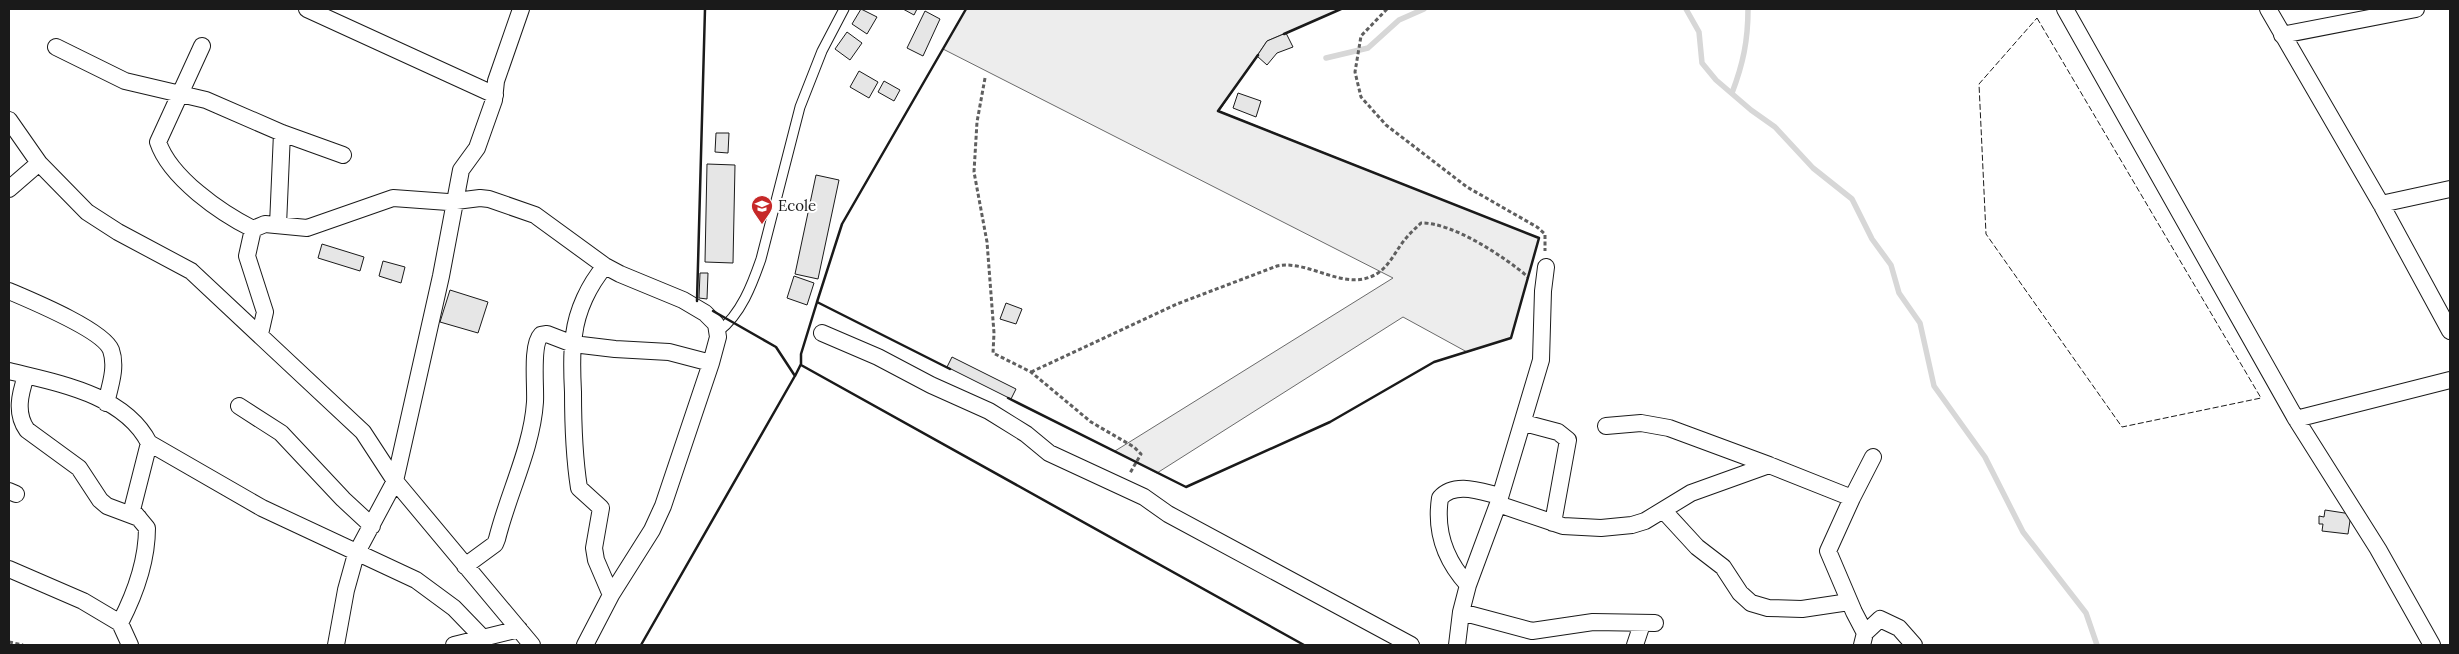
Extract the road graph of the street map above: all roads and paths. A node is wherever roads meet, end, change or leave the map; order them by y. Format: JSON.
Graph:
{"nodes":[{"id":1,"x":307,"y":9,"type":"edge"},
{"id":2,"x":521,"y":9,"type":"edge"},
{"id":3,"x":844,"y":9,"type":"edge"},
{"id":4,"x":1387,"y":9,"type":"edge"},
{"id":5,"x":2065,"y":9,"type":"edge"},
{"id":6,"x":2268,"y":9,"type":"edge"},
{"id":7,"x":2416,"y":9,"type":"edge"},
{"id":8,"x":2282,"y":35,"type":"junction"},
{"id":9,"x":56,"y":46,"type":"dead end"},
{"id":10,"x":202,"y":46,"type":"dead end"},
{"id":11,"x":985,"y":78,"type":"dead end"},
{"id":12,"x":181,"y":94,"type":"junction"},
{"id":13,"x":495,"y":95,"type":"junction"},
{"id":14,"x":9,"y":120,"type":"edge"},
{"id":15,"x":282,"y":133,"type":"junction"},
{"id":16,"x":343,"y":155,"type":"dead end"},
{"id":17,"x":39,"y":163,"type":"junction"},
{"id":18,"x":9,"y":189,"type":"edge"},
{"id":19,"x":2450,"y":189,"type":"edge"},
{"id":20,"x":455,"y":202,"type":"junction"},
{"id":21,"x":2381,"y":204,"type":"junction"},
{"id":22,"x":278,"y":225,"type":"junction"},
{"id":23,"x":253,"y":228,"type":"junction"},
{"id":24,"x":605,"y":266,"type":"junction"},
{"id":25,"x":1546,"y":267,"type":"joint"},
{"id":26,"x":9,"y":290,"type":"edge"},
{"id":27,"x":1543,"y":291,"type":"junction"},
{"id":28,"x":719,"y":331,"type":"junction"},
{"id":29,"x":2450,"y":331,"type":"edge"},
{"id":30,"x":822,"y":333,"type":"dead end"},
{"id":31,"x":260,"y":334,"type":"junction"},
{"id":32,"x":573,"y":344,"type":"junction"},
{"id":33,"x":711,"y":363,"type":"junction"},
{"id":34,"x":9,"y":371,"type":"edge"},
{"id":35,"x":1031,"y":372,"type":"junction"},
{"id":36,"x":26,"y":376,"type":"junction"},
{"id":37,"x":2450,"y":380,"type":"edge"},
{"id":38,"x":106,"y":403,"type":"junction"},
{"id":39,"x":239,"y":406,"type":"dead end"},
{"id":40,"x":2296,"y":419,"type":"junction"},
{"id":41,"x":1524,"y":422,"type":"junction"},
{"id":42,"x":1606,"y":426,"type":"dead end"},
{"id":43,"x":149,"y":443,"type":"junction"},
{"id":44,"x":1873,"y":458,"type":"dead end"},
{"id":45,"x":1770,"y":465,"type":"junction"},
{"id":46,"x":395,"y":481,"type":"junction"},
{"id":47,"x":1122,"y":487,"type":"junction"},
{"id":48,"x":1852,"y":498,"type":"junction"},
{"id":49,"x":1499,"y":500,"type":"junction"},
{"id":50,"x":1663,"y":510,"type":"junction"},
{"id":51,"x":139,"y":518,"type":"junction"},
{"id":52,"x":1554,"y":523,"type":"junction"},
{"id":53,"x":372,"y":526,"type":"junction"},
{"id":54,"x":356,"y":554,"type":"junction"},
{"id":55,"x":466,"y":566,"type":"junction"},
{"id":56,"x":9,"y":569,"type":"edge"},
{"id":57,"x":1468,"y":585,"type":"junction"},
{"id":58,"x":611,"y":595,"type":"junction"},
{"id":59,"x":1849,"y":602,"type":"junction"},
{"id":60,"x":1461,"y":612,"type":"junction"},
{"id":61,"x":120,"y":623,"type":"junction"},
{"id":62,"x":519,"y":629,"type":"junction"},
{"id":63,"x":482,"y":637,"type":"junction"},
{"id":64,"x":1864,"y":639,"type":"edge"},
{"id":65,"x":9,"y":642,"type":"edge"},
{"id":66,"x":23,"y":645,"type":"edge"},
{"id":67,"x":130,"y":645,"type":"edge"},
{"id":68,"x":336,"y":645,"type":"edge"},
{"id":69,"x":454,"y":645,"type":"edge"},
{"id":70,"x":532,"y":645,"type":"edge"},
{"id":71,"x":585,"y":645,"type":"edge"},
{"id":72,"x":1411,"y":645,"type":"edge"},
{"id":73,"x":1457,"y":645,"type":"edge"},
{"id":74,"x":1635,"y":645,"type":"edge"},
{"id":75,"x":1914,"y":645,"type":"edge"},
{"id":76,"x":2432,"y":645,"type":"edge"}],
"edges":[{"from":1,"to":13,"type":"street"},
{"from":2,"to":13,"type":"street"},
{"from":3,"to":28,"type":"lane"},
{"from":4,"to":25,"type":"path"},
{"from":5,"to":40,"type":"street"},
{"from":6,"to":8,"type":"street"},
{"from":7,"to":8,"type":"street"},
{"from":8,"to":21,"type":"street"},
{"from":9,"to":12,"type":"street"},
{"from":10,"to":12,"type":"street"},
{"from":11,"to":35,"type":"path"},
{"from":12,"to":15,"type":"street"},
{"from":12,"to":23,"type":"street"},
{"from":13,"to":20,"type":"street"},
{"from":14,"to":17,"type":"street"},
{"from":15,"to":16,"type":"street"},
{"from":15,"to":22,"type":"street"},
{"from":17,"to":18,"type":"street"},
{"from":17,"to":31,"type":"street"},
{"from":19,"to":21,"type":"street"},
{"from":20,"to":22,"type":"street"},
{"from":20,"to":24,"type":"street"},
{"from":20,"to":46,"type":"street"},
{"from":21,"to":29,"type":"street"},
{"from":22,"to":23,"type":"street"},
{"from":23,"to":31,"type":"street"},
{"from":24,"to":28,"type":"street"},
{"from":24,"to":32,"type":"street"},
{"from":25,"to":27,"type":"street"},
{"from":26,"to":38,"type":"street"},
{"from":27,"to":35,"type":"path"},
{"from":27,"to":41,"type":"street"},
{"from":28,"to":33,"type":"street"},
{"from":30,"to":47,"type":"street"},
{"from":31,"to":46,"type":"street"},
{"from":32,"to":33,"type":"street"},
{"from":32,"to":55,"type":"street"},
{"from":32,"to":58,"type":"street"},
{"from":33,"to":58,"type":"street"},
{"from":34,"to":36,"type":"street"},
{"from":35,"to":47,"type":"path"},
{"from":36,"to":38,"type":"street"},
{"from":36,"to":51,"type":"street"},
{"from":37,"to":40,"type":"street"},
{"from":38,"to":43,"type":"street"},
{"from":39,"to":53,"type":"street"},
{"from":40,"to":76,"type":"street"},
{"from":41,"to":49,"type":"street"},
{"from":41,"to":52,"type":"street"},
{"from":42,"to":45,"type":"street"},
{"from":43,"to":51,"type":"street"},
{"from":43,"to":54,"type":"street"},
{"from":44,"to":48,"type":"street"},
{"from":45,"to":48,"type":"street"},
{"from":45,"to":50,"type":"street"},
{"from":46,"to":53,"type":"street"},
{"from":46,"to":55,"type":"street"},
{"from":47,"to":72,"type":"street"},
{"from":48,"to":59,"type":"street"},
{"from":49,"to":52,"type":"street"},
{"from":49,"to":57,"type":"street"},
{"from":49,"to":57,"type":"street"},
{"from":50,"to":52,"type":"street"},
{"from":50,"to":59,"type":"street"},
{"from":51,"to":61,"type":"street"},
{"from":53,"to":54,"type":"street"},
{"from":54,"to":63,"type":"street"},
{"from":54,"to":68,"type":"street"},
{"from":55,"to":62,"type":"street"},
{"from":56,"to":61,"type":"street"},
{"from":57,"to":60,"type":"street"},
{"from":58,"to":71,"type":"street"},
{"from":59,"to":64,"type":"street"},
{"from":60,"to":73,"type":"street"},
{"from":60,"to":74,"type":"street"},
{"from":61,"to":67,"type":"street"},
{"from":62,"to":63,"type":"street"},
{"from":62,"to":70,"type":"street"},
{"from":63,"to":69,"type":"street"},
{"from":64,"to":75,"type":"street"},
{"from":65,"to":66,"type":"path"}]}
